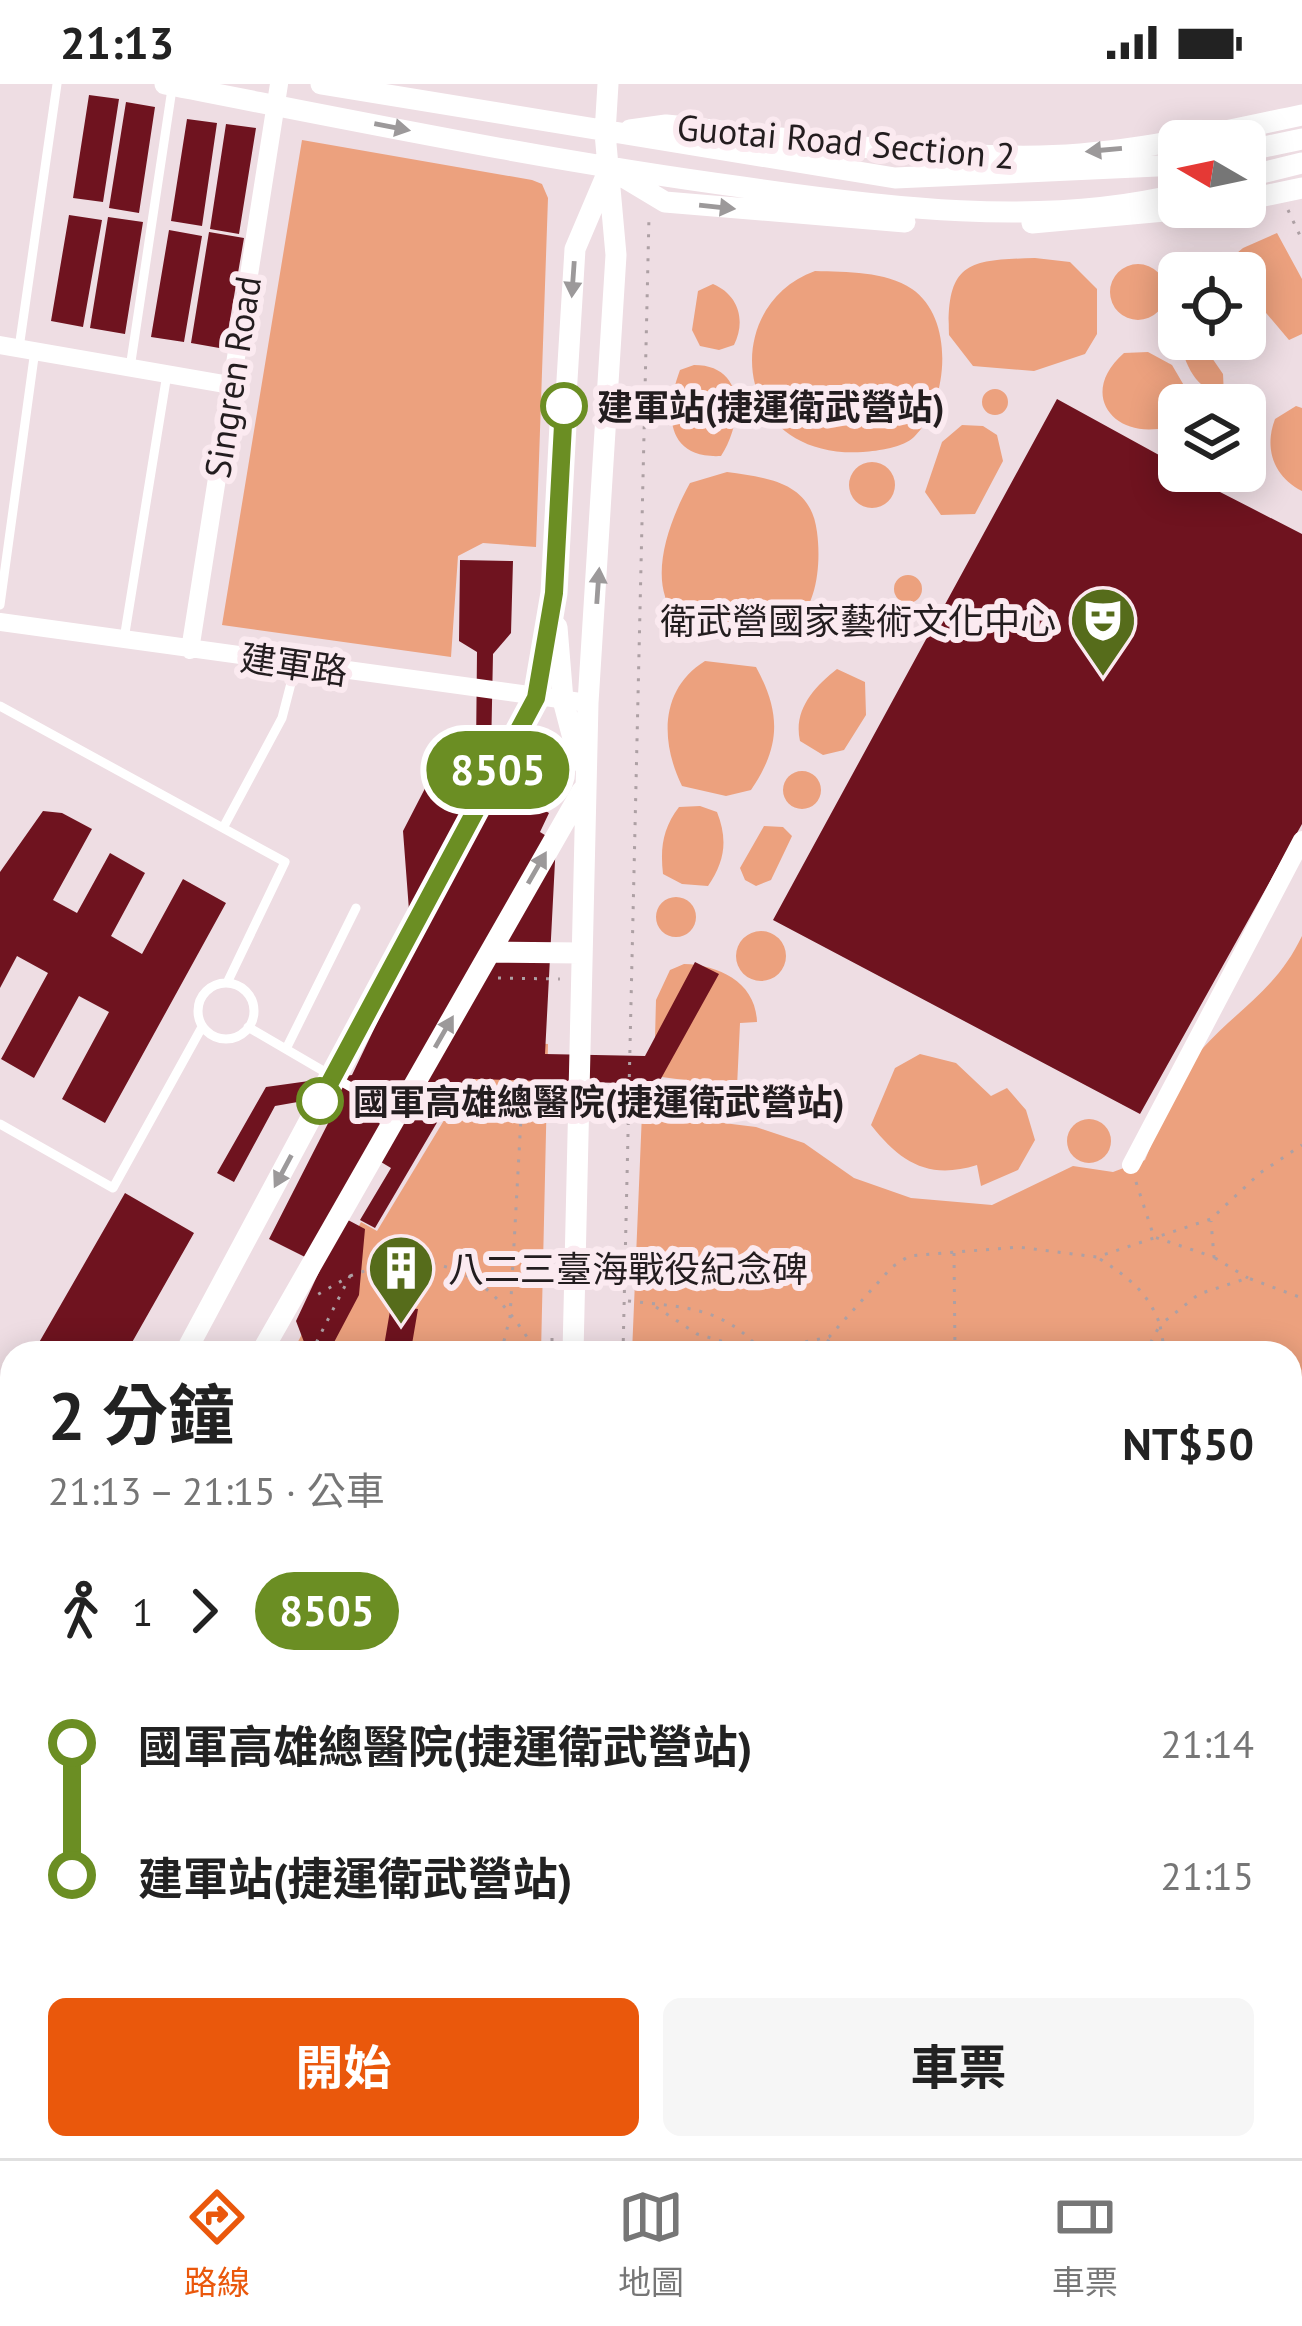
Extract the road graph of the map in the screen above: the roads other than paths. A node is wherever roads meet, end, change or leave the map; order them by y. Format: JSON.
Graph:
{"nodes":[{"id":1,"x":57,"y":84,"type":"edge"},
{"id":2,"x":321,"y":84,"type":"edge"},
{"id":3,"x":608,"y":84,"type":"edge"},
{"id":4,"x":169,"y":85,"type":"edge"},
{"id":5,"x":278,"y":94,"type":"edge"},
{"id":6,"x":1302,"y":115,"type":"edge"},
{"id":7,"x":605,"y":133,"type":"junction"},
{"id":8,"x":1302,"y":139,"type":"edge"},
{"id":9,"x":1266,"y":147,"type":"edge"},
{"id":10,"x":1302,"y":163,"type":"edge"},
{"id":11,"x":1158,"y":166,"type":"edge"},
{"id":12,"x":609,"y":169,"type":"junction"},
{"id":13,"x":1266,"y":172,"type":"edge"},
{"id":14,"x":1302,"y":188,"type":"edge"},
{"id":15,"x":1158,"y":196,"type":"edge"},
{"id":16,"x":1266,"y":196,"type":"edge"},
{"id":17,"x":1158,"y":212,"type":"edge"},
{"id":18,"x":18,"y":348,"type":"edge"},
{"id":19,"x":130,"y":368,"type":"junction"},
{"id":20,"x":167,"y":374,"type":"junction"},
{"id":21,"x":230,"y":385,"type":"junction"},
{"id":22,"x":554,"y":593,"type":"junction"},
{"id":23,"x":0,"y":605,"type":"edge"},
{"id":24,"x":0,"y":622,"type":"edge"},
{"id":25,"x":124,"y":639,"type":"junction"},
{"id":26,"x":190,"y":650,"type":"junction"},
{"id":27,"x":296,"y":664,"type":"junction"},
{"id":28,"x":536,"y":698,"type":"junction"},
{"id":29,"x":563,"y":700,"type":"junction"},
{"id":30,"x":588,"y":703,"type":"junction"},
{"id":31,"x":0,"y":706,"type":"edge"},
{"id":32,"x":585,"y":785,"type":"junction"},
{"id":33,"x":223,"y":828,"type":"junction"},
{"id":34,"x":1302,"y":840,"type":"edge"},
{"id":35,"x":356,"y":908,"type":"dead end"},
{"id":36,"x":490,"y":952,"type":"junction"},
{"id":37,"x":581,"y":953,"type":"junction"},
{"id":38,"x":227,"y":983,"type":"junction"},
{"id":39,"x":202,"y":1027,"type":"junction"},
{"id":40,"x":248,"y":1028,"type":"junction"},
{"id":41,"x":286,"y":1049,"type":"junction"},
{"id":42,"x":333,"y":1077,"type":"junction"},
{"id":43,"x":397,"y":1114,"type":"junction"},
{"id":44,"x":0,"y":1124,"type":"edge"},
{"id":45,"x":1131,"y":1166,"type":"road end"},
{"id":46,"x":191,"y":1341,"type":"edge"},
{"id":47,"x":268,"y":1341,"type":"edge"},
{"id":48,"x":572,"y":1341,"type":"edge"}],
"edges":[{"from":1,"to":18,"type":"lane"},
{"from":2,"to":7,"type":"street"},
{"from":3,"to":7,"type":"street"},
{"from":4,"to":5,"type":"street"},
{"from":4,"to":19,"type":"lane"},
{"from":5,"to":12,"type":"street","one_way":true},
{"from":5,"to":21,"type":"street","name":"Singren Road"},
{"from":6,"to":7,"type":"street","name":"Guotai Road Section 2","one_way":true},
{"from":7,"to":11,"type":"street","name":"Guotai Road Section 2"},
{"from":7,"to":12,"type":"street"},
{"from":8,"to":9,"type":"street"},
{"from":10,"to":13,"type":"street"},
{"from":12,"to":15,"type":"street","name":"Guotai Road Section 2"},
{"from":12,"to":17,"type":"street","name":"Guotai Road Section 2","one_way":true},
{"from":12,"to":22,"type":"street","one_way":true},
{"from":30,"to":12,"type":"street","one_way":true},
{"from":14,"to":16,"type":"street"},
{"from":18,"to":19,"type":"street"},
{"from":18,"to":23,"type":"lane"},
{"from":19,"to":20,"type":"street"},
{"from":20,"to":21,"type":"street"},
{"from":20,"to":25,"type":"lane"},
{"from":21,"to":26,"type":"street","name":"Singren Road"},
{"from":22,"to":28,"type":"street"},
{"from":22,"to":29,"type":"street"},
{"from":24,"to":25,"type":"street","name":"建軍路"},
{"from":25,"to":26,"type":"street","name":"建軍路"},
{"from":26,"to":27,"type":"street","name":"建軍路"},
{"from":27,"to":28,"type":"street","name":"建軍路"},
{"from":27,"to":33,"type":"lane"},
{"from":28,"to":29,"type":"street","name":"建軍路"},
{"from":28,"to":42,"type":"street"},
{"from":29,"to":30,"type":"street","name":"建軍路"},
{"from":29,"to":32,"type":"street"},
{"from":30,"to":32,"type":"street"},
{"from":31,"to":33,"type":"lane"},
{"from":36,"to":32,"type":"street","one_way":true},
{"from":32,"to":37,"type":"street"},
{"from":33,"to":38,"type":"lane"},
{"from":34,"to":45,"type":"street"},
{"from":35,"to":41,"type":"lane"},
{"from":36,"to":37,"type":"street"},
{"from":43,"to":36,"type":"street","one_way":true},
{"from":37,"to":48,"type":"street"},
{"from":38,"to":39,"type":"lane"},
{"from":38,"to":40,"type":"lane"},
{"from":39,"to":40,"type":"lane"},
{"from":39,"to":44,"type":"lane"},
{"from":40,"to":41,"type":"lane"},
{"from":41,"to":42,"type":"lane"},
{"from":42,"to":43,"type":"lane"},
{"from":42,"to":46,"type":"street","one_way":true},
{"from":43,"to":47,"type":"street"}]}
